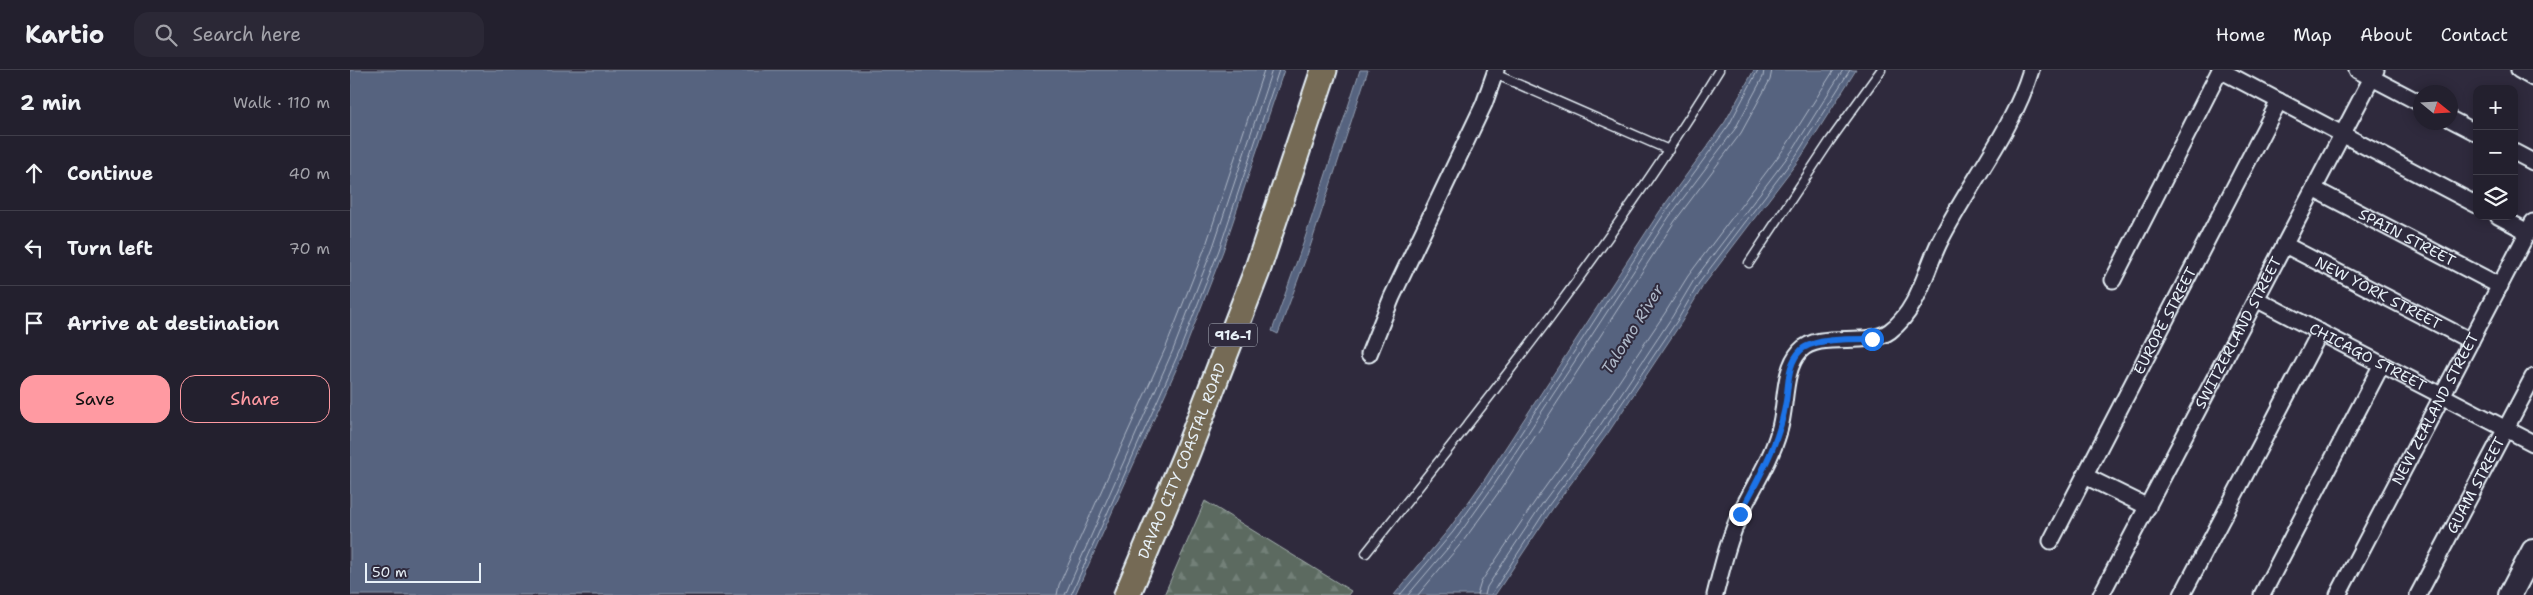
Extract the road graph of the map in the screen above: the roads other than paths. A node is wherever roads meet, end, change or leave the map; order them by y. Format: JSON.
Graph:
{"nodes":[{"id":1,"x":1324,"y":70,"type":"edge"},
{"id":2,"x":1719,"y":70,"type":"edge"},
{"id":3,"x":1881,"y":70,"type":"edge"},
{"id":4,"x":2031,"y":70,"type":"edge"},
{"id":5,"x":2220,"y":70,"type":"edge"},
{"id":6,"x":2357,"y":70,"type":"edge"},
{"id":7,"x":2519,"y":70,"type":"edge"},
{"id":8,"x":1496,"y":72,"type":"edge"},
{"id":9,"x":2374,"y":74,"type":"edge"},
{"id":10,"x":2533,"y":78,"type":"edge"},
{"id":11,"x":2413,"y":99,"type":"edge"},
{"id":12,"x":2279,"y":101,"type":"junction"},
{"id":13,"x":2458,"y":123,"type":"edge"},
{"id":14,"x":2473,"y":131,"type":"edge"},
{"id":15,"x":2343,"y":134,"type":"junction"},
{"id":16,"x":1669,"y":150,"type":"junction"},
{"id":17,"x":2518,"y":154,"type":"edge"},
{"id":18,"x":2533,"y":162,"type":"edge"},
{"id":19,"x":2314,"y":189,"type":"junction"},
{"id":20,"x":2473,"y":203,"type":"edge"},
{"id":21,"x":2510,"y":220,"type":"edge"},
{"id":22,"x":2530,"y":227,"type":"edge"},
{"id":23,"x":2285,"y":245,"type":"junction"},
{"id":24,"x":1749,"y":264,"type":"dead end"},
{"id":25,"x":2113,"y":280,"type":"dead end"},
{"id":26,"x":2500,"y":286,"type":"junction"},
{"id":27,"x":2256,"y":299,"type":"junction"},
{"id":28,"x":2320,"y":332,"type":"junction"},
{"id":29,"x":2471,"y":341,"type":"junction"},
{"id":30,"x":1370,"y":354,"type":"dead end"},
{"id":31,"x":2382,"y":364,"type":"junction"},
{"id":32,"x":2533,"y":377,"type":"edge"},
{"id":33,"x":2443,"y":395,"type":"junction"},
{"id":34,"x":2506,"y":429,"type":"junction"},
{"id":35,"x":2533,"y":443,"type":"edge"},
{"id":36,"x":2085,"y":476,"type":"junction"},
{"id":37,"x":2148,"y":507,"type":"junction"},
{"id":38,"x":2051,"y":541,"type":"dead end"},
{"id":39,"x":2533,"y":551,"type":"edge"},
{"id":40,"x":1366,"y":553,"type":"dead end"},
{"id":41,"x":1127,"y":595,"type":"edge"},
{"id":42,"x":1715,"y":595,"type":"edge"},
{"id":43,"x":2102,"y":595,"type":"edge"},
{"id":44,"x":2182,"y":595,"type":"edge"},
{"id":45,"x":2262,"y":595,"type":"edge"},
{"id":46,"x":2338,"y":595,"type":"edge"},
{"id":47,"x":2418,"y":595,"type":"edge"},
{"id":48,"x":2510,"y":595,"type":"edge"}],
"edges":[{"from":1,"to":41,"type":"main road","name":"DAVAO CITY COASTAL ROAD","number":"916-1"},
{"from":2,"to":16,"type":"lane"},
{"from":3,"to":24,"type":"lane"},
{"from":4,"to":42,"type":"street"},
{"from":5,"to":12,"type":"street"},
{"from":5,"to":25,"type":"street"},
{"from":6,"to":9,"type":"street"},
{"from":7,"to":10,"type":"street"},
{"from":8,"to":16,"type":"lane"},
{"from":8,"to":30,"type":"street"},
{"from":9,"to":11,"type":"street"},
{"from":9,"to":15,"type":"street","name":"SWITZERLAND STREET"},
{"from":12,"to":15,"type":"street"},
{"from":12,"to":36,"type":"street","name":"EUROPE STREET"},
{"from":13,"to":14,"type":"street"},
{"from":15,"to":19,"type":"street","name":"SWITZERLAND STREET"},
{"from":15,"to":20,"type":"street"},
{"from":16,"to":40,"type":"lane"},
{"from":17,"to":18,"type":"street"},
{"from":19,"to":23,"type":"street","name":"SWITZERLAND STREET"},
{"from":19,"to":26,"type":"street","name":"SPAIN STREET"},
{"from":21,"to":22,"type":"street"},
{"from":22,"to":26,"type":"street","name":"NEW ZEALAND STREET"},
{"from":23,"to":27,"type":"street","name":"SWITZERLAND STREET"},
{"from":23,"to":29,"type":"street","name":"NEW YORK STREET"},
{"from":26,"to":29,"type":"street","name":"NEW ZEALAND STREET"},
{"from":27,"to":28,"type":"street","name":"CHICAGO STREET"},
{"from":27,"to":37,"type":"street","name":"SWITZERLAND STREET"},
{"from":28,"to":31,"type":"street","name":"CHICAGO STREET"},
{"from":28,"to":44,"type":"street"},
{"from":29,"to":33,"type":"street","name":"NEW ZEALAND STREET"},
{"from":31,"to":33,"type":"street","name":"CHICAGO STREET"},
{"from":31,"to":45,"type":"street"},
{"from":32,"to":34,"type":"street","name":"GUAM STREET"},
{"from":33,"to":34,"type":"street","name":"CHICAGO STREET"},
{"from":33,"to":46,"type":"street","name":"NEW ZEALAND STREET"},
{"from":34,"to":35,"type":"street","name":"CHICAGO STREET"},
{"from":34,"to":47,"type":"street","name":"GUAM STREET"},
{"from":36,"to":37,"type":"street"},
{"from":36,"to":38,"type":"street","name":"EUROPE STREET"},
{"from":37,"to":43,"type":"street","name":"SWITZERLAND STREET"},
{"from":39,"to":48,"type":"street"}]}
